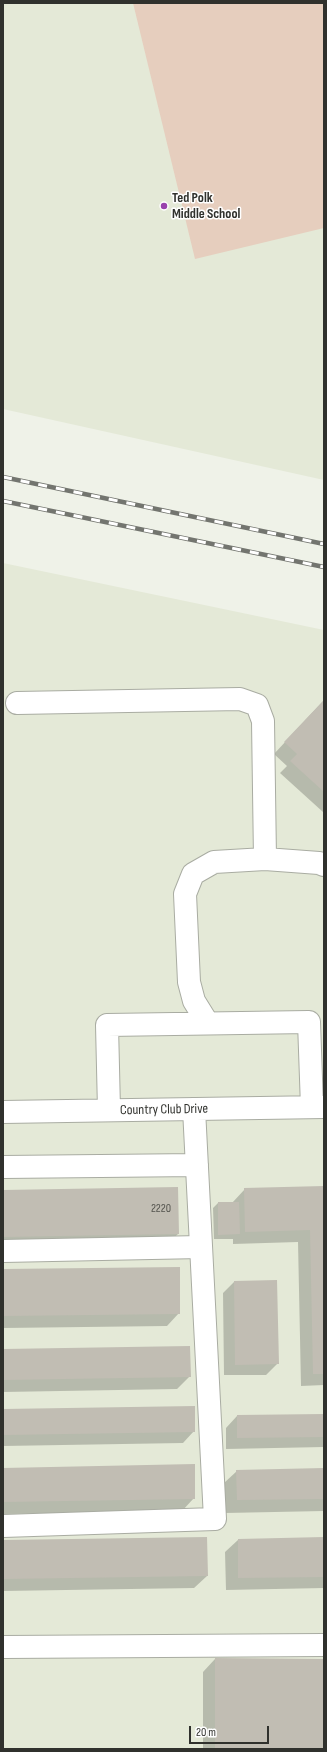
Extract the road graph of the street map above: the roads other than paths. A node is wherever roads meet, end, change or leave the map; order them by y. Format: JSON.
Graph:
{"nodes":[{"id":1,"x":17,"y":703,"type":"dead end"},
{"id":2,"x":265,"y":859,"type":"junction"},
{"id":3,"x":324,"y":865,"type":"edge"},
{"id":4,"x":317,"y":1021,"type":"edge"},
{"id":5,"x":207,"y":1022,"type":"junction"},
{"id":6,"x":318,"y":1107,"type":"edge"},
{"id":7,"x":194,"y":1109,"type":"junction"},
{"id":8,"x":109,"y":1110,"type":"junction"},
{"id":9,"x":3,"y":1112,"type":"edge"},
{"id":10,"x":197,"y":1165,"type":"junction"},
{"id":11,"x":3,"y":1167,"type":"edge"},
{"id":12,"x":201,"y":1247,"type":"junction"},
{"id":13,"x":3,"y":1251,"type":"edge"},
{"id":14,"x":3,"y":1526,"type":"edge"},
{"id":15,"x":324,"y":1645,"type":"edge"},
{"id":16,"x":3,"y":1647,"type":"edge"}],
"edges":[{"from":1,"to":2,"type":"street"},
{"from":2,"to":3,"type":"street"},
{"from":2,"to":5,"type":"street"},
{"from":4,"to":5,"type":"street"},
{"from":4,"to":6,"type":"street"},
{"from":5,"to":8,"type":"street"},
{"from":6,"to":7,"type":"street","name":"Country Club Drive"},
{"from":7,"to":8,"type":"street","name":"Country Club Drive"},
{"from":7,"to":10,"type":"street"},
{"from":8,"to":9,"type":"street","name":"Country Club Drive"},
{"from":10,"to":11,"type":"street"},
{"from":10,"to":12,"type":"street"},
{"from":12,"to":13,"type":"street"},
{"from":12,"to":14,"type":"street"},
{"from":15,"to":16,"type":"street"}]}
